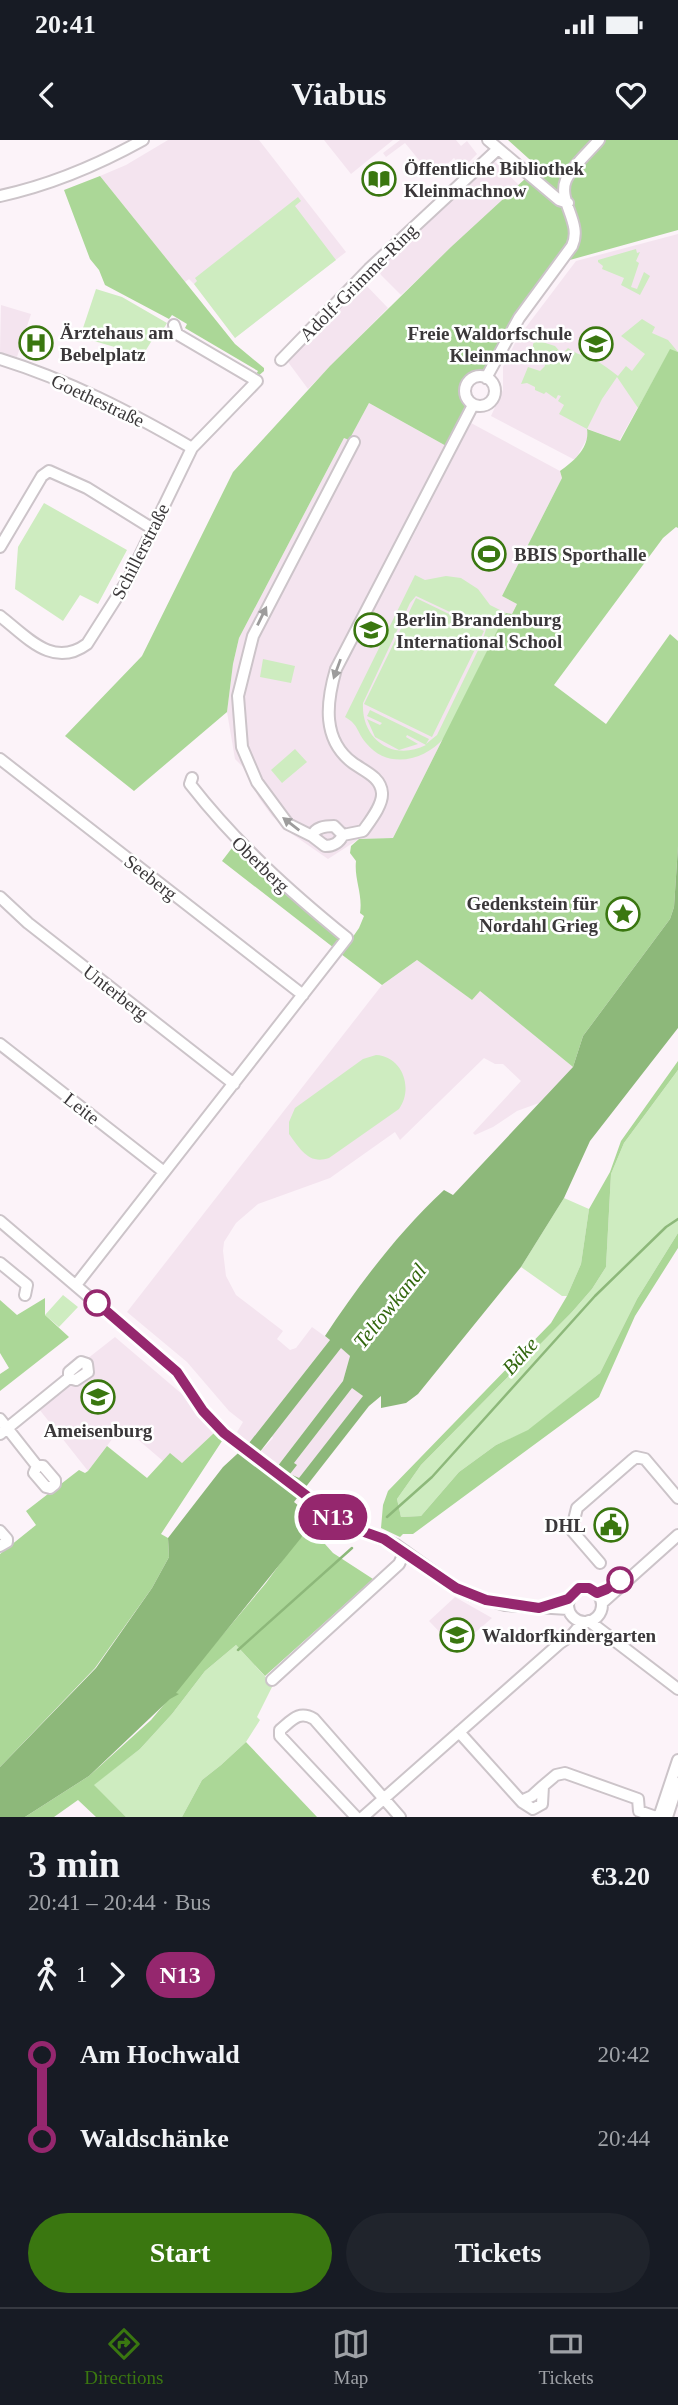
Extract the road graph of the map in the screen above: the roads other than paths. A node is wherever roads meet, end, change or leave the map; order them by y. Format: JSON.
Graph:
{"nodes":[{"id":1,"x":143,"y":140,"type":"edge"},
{"id":2,"x":488,"y":140,"type":"edge"},
{"id":3,"x":599,"y":140,"type":"edge"},
{"id":4,"x":498,"y":149,"type":"junction"},
{"id":5,"x":0,"y":196,"type":"edge"},
{"id":6,"x":568,"y":202,"type":"junction"},
{"id":7,"x":174,"y":325,"type":"dead end"},
{"id":8,"x":0,"y":359,"type":"edge"},
{"id":9,"x":281,"y":360,"type":"dead end"},
{"id":10,"x":486,"y":377,"type":"junction"},
{"id":11,"x":473,"y":405,"type":"junction"},
{"id":12,"x":354,"y":442,"type":"dead end"},
{"id":13,"x":191,"y":448,"type":"junction"},
{"id":14,"x":153,"y":529,"type":"junction"},
{"id":15,"x":0,"y":547,"type":"edge"},
{"id":16,"x":0,"y":616,"type":"edge"},
{"id":17,"x":0,"y":759,"type":"edge"},
{"id":18,"x":192,"y":778,"type":"dead end"},
{"id":19,"x":0,"y":897,"type":"edge"},
{"id":20,"x":303,"y":995,"type":"junction"},
{"id":21,"x":0,"y":1044,"type":"edge"},
{"id":22,"x":234,"y":1084,"type":"junction"},
{"id":23,"x":164,"y":1172,"type":"junction"},
{"id":24,"x":0,"y":1221,"type":"edge"},
{"id":25,"x":0,"y":1262,"type":"edge"},
{"id":26,"x":76,"y":1285,"type":"junction"},
{"id":27,"x":25,"y":1295,"type":"dead end"},
{"id":28,"x":69,"y":1378,"type":"dead end"},
{"id":29,"x":2,"y":1427,"type":"edge"},
{"id":30,"x":37,"y":1466,"type":"dead end"},
{"id":31,"x":660,"y":1488,"type":"dead end"},
{"id":32,"x":678,"y":1498,"type":"edge"},
{"id":33,"x":678,"y":1508,"type":"edge"},
{"id":34,"x":0,"y":1531,"type":"edge"},
{"id":35,"x":678,"y":1535,"type":"edge"},
{"id":36,"x":0,"y":1546,"type":"edge"},
{"id":37,"x":405,"y":1551,"type":"junction"},
{"id":38,"x":600,"y":1563,"type":"dead end"},
{"id":39,"x":599,"y":1603,"type":"junction"},
{"id":40,"x":569,"y":1608,"type":"junction"},
{"id":41,"x":586,"y":1621,"type":"junction"},
{"id":42,"x":560,"y":1643,"type":"junction"},
{"id":43,"x":622,"y":1645,"type":"junction"},
{"id":44,"x":272,"y":1680,"type":"dead end"},
{"id":45,"x":678,"y":1689,"type":"edge"},
{"id":46,"x":459,"y":1732,"type":"junction"},
{"id":47,"x":678,"y":1760,"type":"edge"},
{"id":48,"x":678,"y":1783,"type":"edge"},
{"id":49,"x":384,"y":1798,"type":"junction"},
{"id":50,"x":356,"y":1817,"type":"edge"},
{"id":51,"x":363,"y":1817,"type":"edge"},
{"id":52,"x":400,"y":1817,"type":"edge"},
{"id":53,"x":658,"y":1817,"type":"edge"},
{"id":54,"x":667,"y":1817,"type":"edge"}],
"edges":[{"from":1,"to":5,"type":"street"},
{"from":2,"to":4,"type":"street"},
{"from":3,"to":6,"type":"street"},
{"from":4,"to":6,"type":"street"},
{"from":4,"to":9,"type":"street","name":"Adolf-Grimme-Ring"},
{"from":6,"to":10,"type":"street"},
{"from":7,"to":13,"type":"street","name":"Schillerstraße"},
{"from":8,"to":13,"type":"street","name":"Goethestraße"},
{"from":10,"to":11,"type":"street"},
{"from":10,"to":11,"type":"street"},
{"from":11,"to":12,"type":"street","one_way":true},
{"from":13,"to":14,"type":"street","name":"Schillerstraße"},
{"from":14,"to":15,"type":"street"},
{"from":14,"to":16,"type":"street","name":"Schillerstraße"},
{"from":17,"to":20,"type":"street","name":"Seeberg"},
{"from":18,"to":20,"type":"street","name":"Oberberg"},
{"from":19,"to":22,"type":"street","name":"Unterberg"},
{"from":20,"to":22,"type":"street"},
{"from":21,"to":23,"type":"street","name":"Leite"},
{"from":22,"to":23,"type":"street"},
{"from":23,"to":26,"type":"street"},
{"from":24,"to":26,"type":"street"},
{"from":25,"to":27,"type":"street"},
{"from":26,"to":37,"type":"street"},
{"from":28,"to":29,"type":"street"},
{"from":29,"to":30,"type":"street"},
{"from":31,"to":33,"type":"street"},
{"from":32,"to":38,"type":"street"},
{"from":34,"to":36,"type":"street"},
{"from":35,"to":39,"type":"street"},
{"from":37,"to":40,"type":"street"},
{"from":37,"to":44,"type":"street"},
{"from":39,"to":40,"type":"street"},
{"from":39,"to":41,"type":"street"},
{"from":39,"to":43,"type":"street"},
{"from":40,"to":41,"type":"street"},
{"from":40,"to":42,"type":"street"},
{"from":41,"to":42,"type":"street"},
{"from":41,"to":43,"type":"street"},
{"from":42,"to":46,"type":"street"},
{"from":43,"to":45,"type":"street"},
{"from":46,"to":49,"type":"street"},
{"from":46,"to":53,"type":"street"},
{"from":47,"to":53,"type":"street"},
{"from":48,"to":54,"type":"street"},
{"from":49,"to":50,"type":"street"},
{"from":49,"to":51,"type":"street"},
{"from":49,"to":52,"type":"street"}]}
